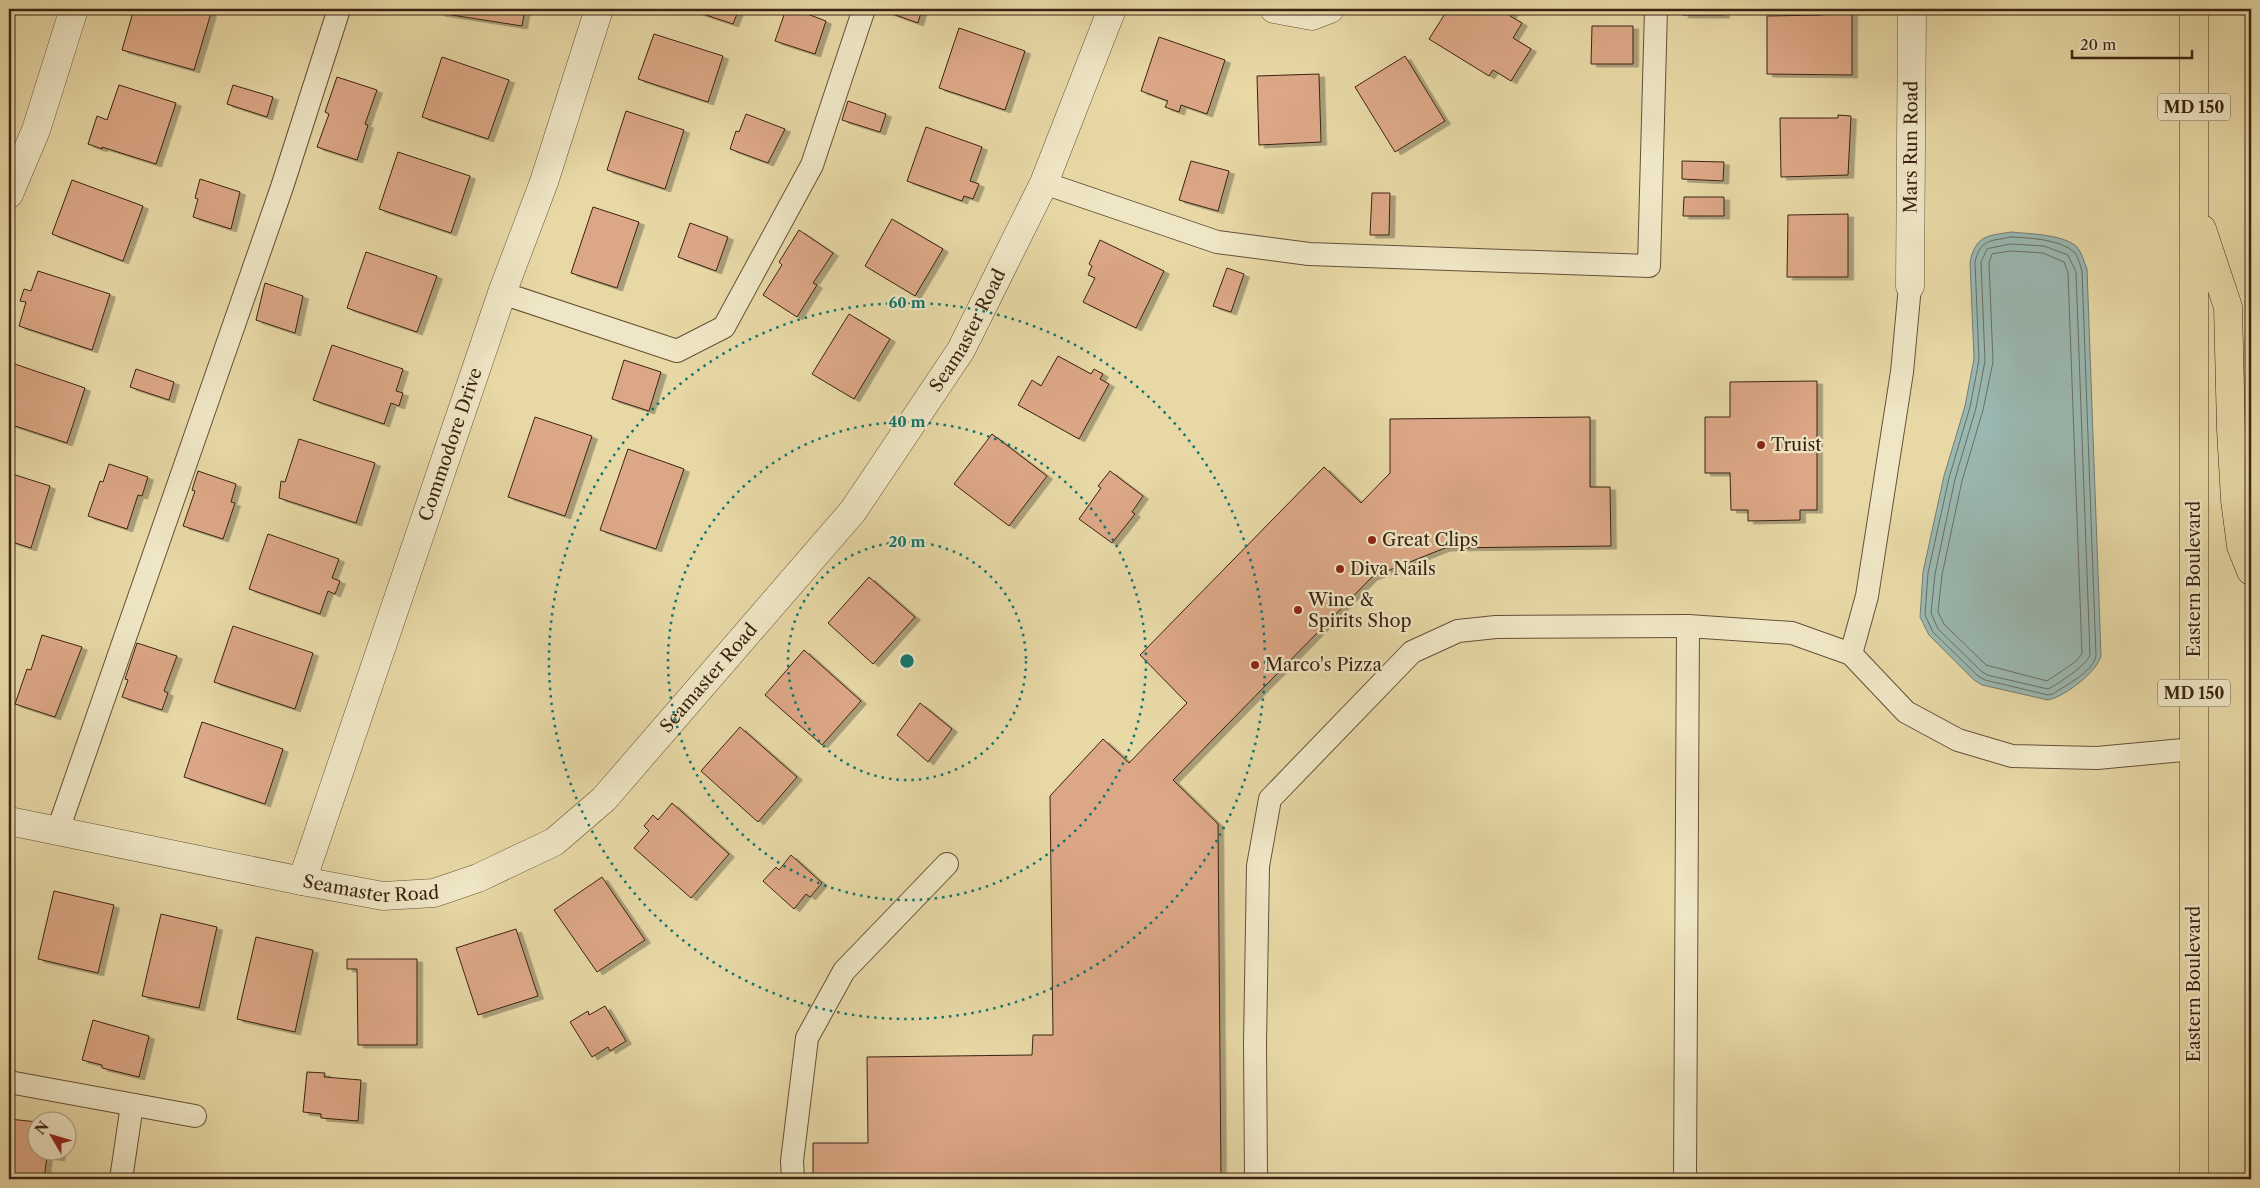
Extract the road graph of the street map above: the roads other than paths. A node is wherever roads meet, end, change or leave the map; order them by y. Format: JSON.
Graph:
{"nodes":[{"id":1,"x":74,"y":9,"type":"edge"},
{"id":2,"x":338,"y":9,"type":"edge"},
{"id":3,"x":599,"y":9,"type":"edge"},
{"id":4,"x":864,"y":9,"type":"edge"},
{"id":5,"x":1112,"y":9,"type":"edge"},
{"id":6,"x":1274,"y":9,"type":"edge"},
{"id":7,"x":1330,"y":9,"type":"edge"},
{"id":8,"x":1656,"y":9,"type":"edge"},
{"id":9,"x":1912,"y":9,"type":"edge"},
{"id":10,"x":2194,"y":9,"type":"edge"},
{"id":11,"x":1044,"y":183,"type":"junction"},
{"id":12,"x":9,"y":194,"type":"edge"},
{"id":13,"x":2195,"y":206,"type":"junction"},
{"id":14,"x":1910,"y":286,"type":"joint"},
{"id":15,"x":502,"y":293,"type":"junction"},
{"id":16,"x":2251,"y":570,"type":"edge"},
{"id":17,"x":1688,"y":626,"type":"junction"},
{"id":18,"x":1851,"y":654,"type":"junction"},
{"id":19,"x":2194,"y":749,"type":"junction"},
{"id":20,"x":9,"y":821,"type":"edge"},
{"id":21,"x":58,"y":830,"type":"junction"},
{"id":22,"x":947,"y":864,"type":"dead end"},
{"id":23,"x":302,"y":881,"type":"junction"},
{"id":24,"x":9,"y":1082,"type":"edge"},
{"id":25,"x":132,"y":1105,"type":"junction"},
{"id":26,"x":195,"y":1116,"type":"dead end"},
{"id":27,"x":121,"y":1179,"type":"edge"},
{"id":28,"x":793,"y":1179,"type":"edge"},
{"id":29,"x":1256,"y":1179,"type":"edge"},
{"id":30,"x":1686,"y":1179,"type":"edge"},
{"id":31,"x":2194,"y":1179,"type":"edge"}],
"edges":[{"from":1,"to":12,"type":"street"},
{"from":2,"to":21,"type":"lane"},
{"from":3,"to":15,"type":"street","name":"Commodore Drive"},
{"from":4,"to":15,"type":"lane"},
{"from":5,"to":11,"type":"street","name":"Seamaster Road"},
{"from":6,"to":7,"type":"street"},
{"from":8,"to":11,"type":"lane"},
{"from":9,"to":14,"type":"street","name":"Mars Run Road"},
{"from":10,"to":13,"type":"main road","name":"Eastern Boulevard","number":"MD 150"},
{"from":11,"to":23,"type":"street","name":"Seamaster Road"},
{"from":13,"to":16,"type":"main road"},
{"from":13,"to":19,"type":"main road","name":"Eastern Boulevard","number":"MD 150"},
{"from":14,"to":18,"type":"lane"},
{"from":15,"to":23,"type":"street","name":"Commodore Drive"},
{"from":17,"to":18,"type":"lane"},
{"from":17,"to":29,"type":"lane"},
{"from":17,"to":30,"type":"lane"},
{"from":18,"to":19,"type":"lane"},
{"from":19,"to":31,"type":"main road","name":"Eastern Boulevard","number":"MD 150"},
{"from":20,"to":21,"type":"street","name":"Seamaster Road"},
{"from":21,"to":23,"type":"street","name":"Seamaster Road"},
{"from":22,"to":28,"type":"lane"},
{"from":24,"to":25,"type":"lane"},
{"from":25,"to":26,"type":"lane"},
{"from":25,"to":27,"type":"lane"}]}
